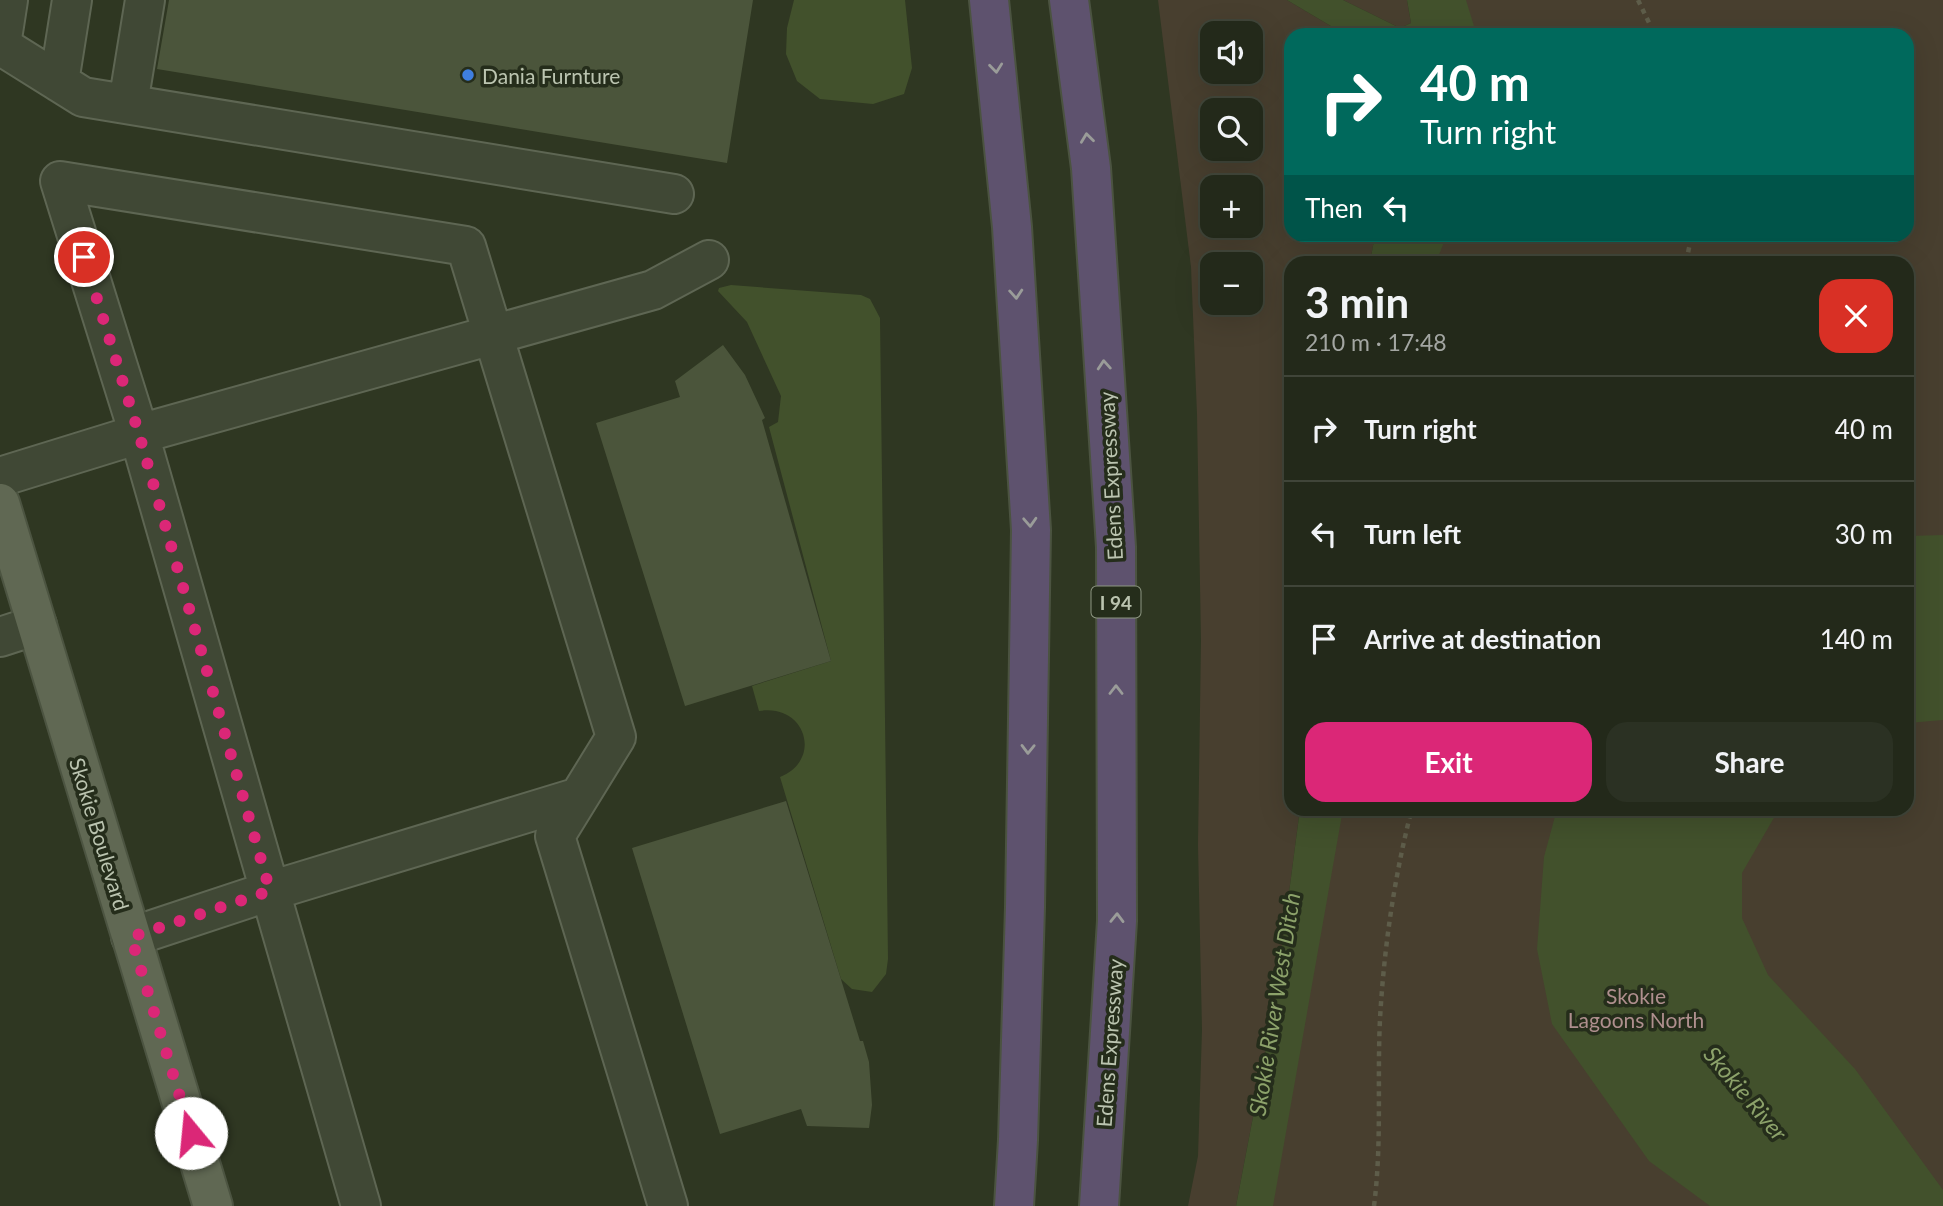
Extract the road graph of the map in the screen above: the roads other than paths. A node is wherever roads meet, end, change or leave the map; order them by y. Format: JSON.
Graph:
{"nodes":[{"id":1,"x":8,"y":0,"type":"edge"},
{"id":2,"x":72,"y":0,"type":"edge"},
{"id":3,"x":145,"y":0,"type":"edge"},
{"id":4,"x":989,"y":0,"type":"edge"},
{"id":5,"x":1069,"y":0,"type":"edge"},
{"id":6,"x":1,"y":45,"type":"edge"},
{"id":7,"x":59,"y":82,"type":"junction"},
{"id":8,"x":128,"y":104,"type":"junction"},
{"id":9,"x":674,"y":194,"type":"dead end"},
{"id":10,"x":709,"y":260,"type":"dead end"},
{"id":11,"x":493,"y":336,"type":"junction"},
{"id":12,"x":139,"y":434,"type":"junction"},
{"id":13,"x":0,"y":477,"type":"edge"},
{"id":14,"x":0,"y":503,"type":"edge"},
{"id":15,"x":37,"y":625,"type":"junction"},
{"id":16,"x":0,"y":637,"type":"edge"},
{"id":17,"x":579,"y":797,"type":"junction"},
{"id":18,"x":270,"y":891,"type":"junction"},
{"id":19,"x":131,"y":937,"type":"junction"},
{"id":20,"x":213,"y":1206,"type":"edge"},
{"id":21,"x":361,"y":1206,"type":"edge"},
{"id":22,"x":668,"y":1206,"type":"edge"},
{"id":23,"x":1014,"y":1206,"type":"edge"},
{"id":24,"x":1099,"y":1206,"type":"edge"}],
"edges":[{"from":1,"to":6,"type":"lane"},
{"from":2,"to":7,"type":"lane"},
{"from":3,"to":8,"type":"lane"},
{"from":4,"to":23,"type":"highway","one_way":true},
{"from":24,"to":5,"type":"highway","name":"Edens Expressway","number":"I 94","one_way":true},
{"from":6,"to":7,"type":"lane"},
{"from":7,"to":8,"type":"lane"},
{"from":8,"to":9,"type":"lane"},
{"from":10,"to":11,"type":"lane"},
{"from":11,"to":12,"type":"lane"},
{"from":11,"to":12,"type":"lane"},
{"from":11,"to":17,"type":"lane"},
{"from":12,"to":13,"type":"lane"},
{"from":12,"to":18,"type":"lane"},
{"from":14,"to":15,"type":"main road","name":"Skokie Boulevard"},
{"from":15,"to":16,"type":"lane"},
{"from":15,"to":19,"type":"main road","name":"Skokie Boulevard"},
{"from":17,"to":18,"type":"lane"},
{"from":17,"to":22,"type":"lane"},
{"from":18,"to":19,"type":"lane"},
{"from":18,"to":21,"type":"lane"},
{"from":19,"to":20,"type":"main road","name":"Skokie Boulevard"}]}
